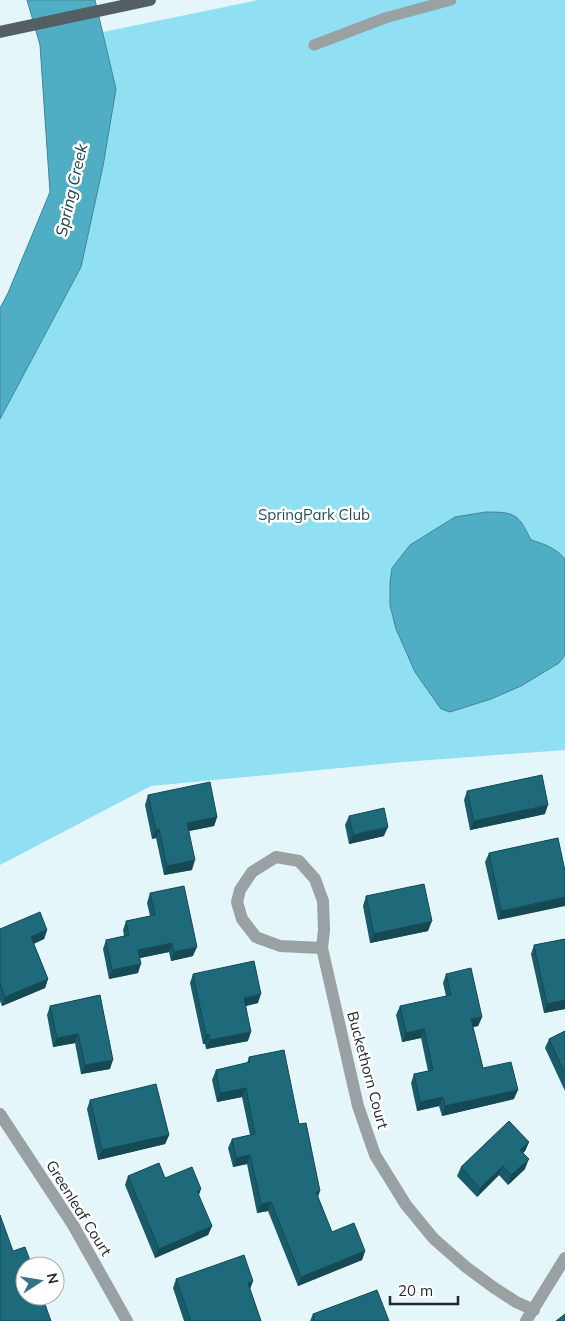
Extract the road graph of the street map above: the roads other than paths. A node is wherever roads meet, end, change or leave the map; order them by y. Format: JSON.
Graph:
{"nodes":[{"id":1,"x":150,"y":0,"type":"edge"},
{"id":2,"x":451,"y":0,"type":"edge"},
{"id":3,"x":0,"y":32,"type":"edge"},
{"id":4,"x":314,"y":45,"type":"dead end"},
{"id":5,"x":322,"y":948,"type":"junction"},
{"id":6,"x":0,"y":1114,"type":"edge"},
{"id":7,"x":565,"y":1258,"type":"edge"},
{"id":8,"x":534,"y":1310,"type":"junction"},
{"id":9,"x":126,"y":1321,"type":"edge"},
{"id":10,"x":526,"y":1321,"type":"edge"}],
"edges":[{"from":1,"to":3,"type":"main road"},
{"from":2,"to":4,"type":"lane"},
{"from":5,"to":5,"type":"street","name":"Buckethorn Court"},
{"from":5,"to":8,"type":"street","name":"Buckethorn Court"},
{"from":6,"to":9,"type":"street","name":"Greenleaf Court"},
{"from":7,"to":8,"type":"street"},
{"from":8,"to":10,"type":"street"}]}
